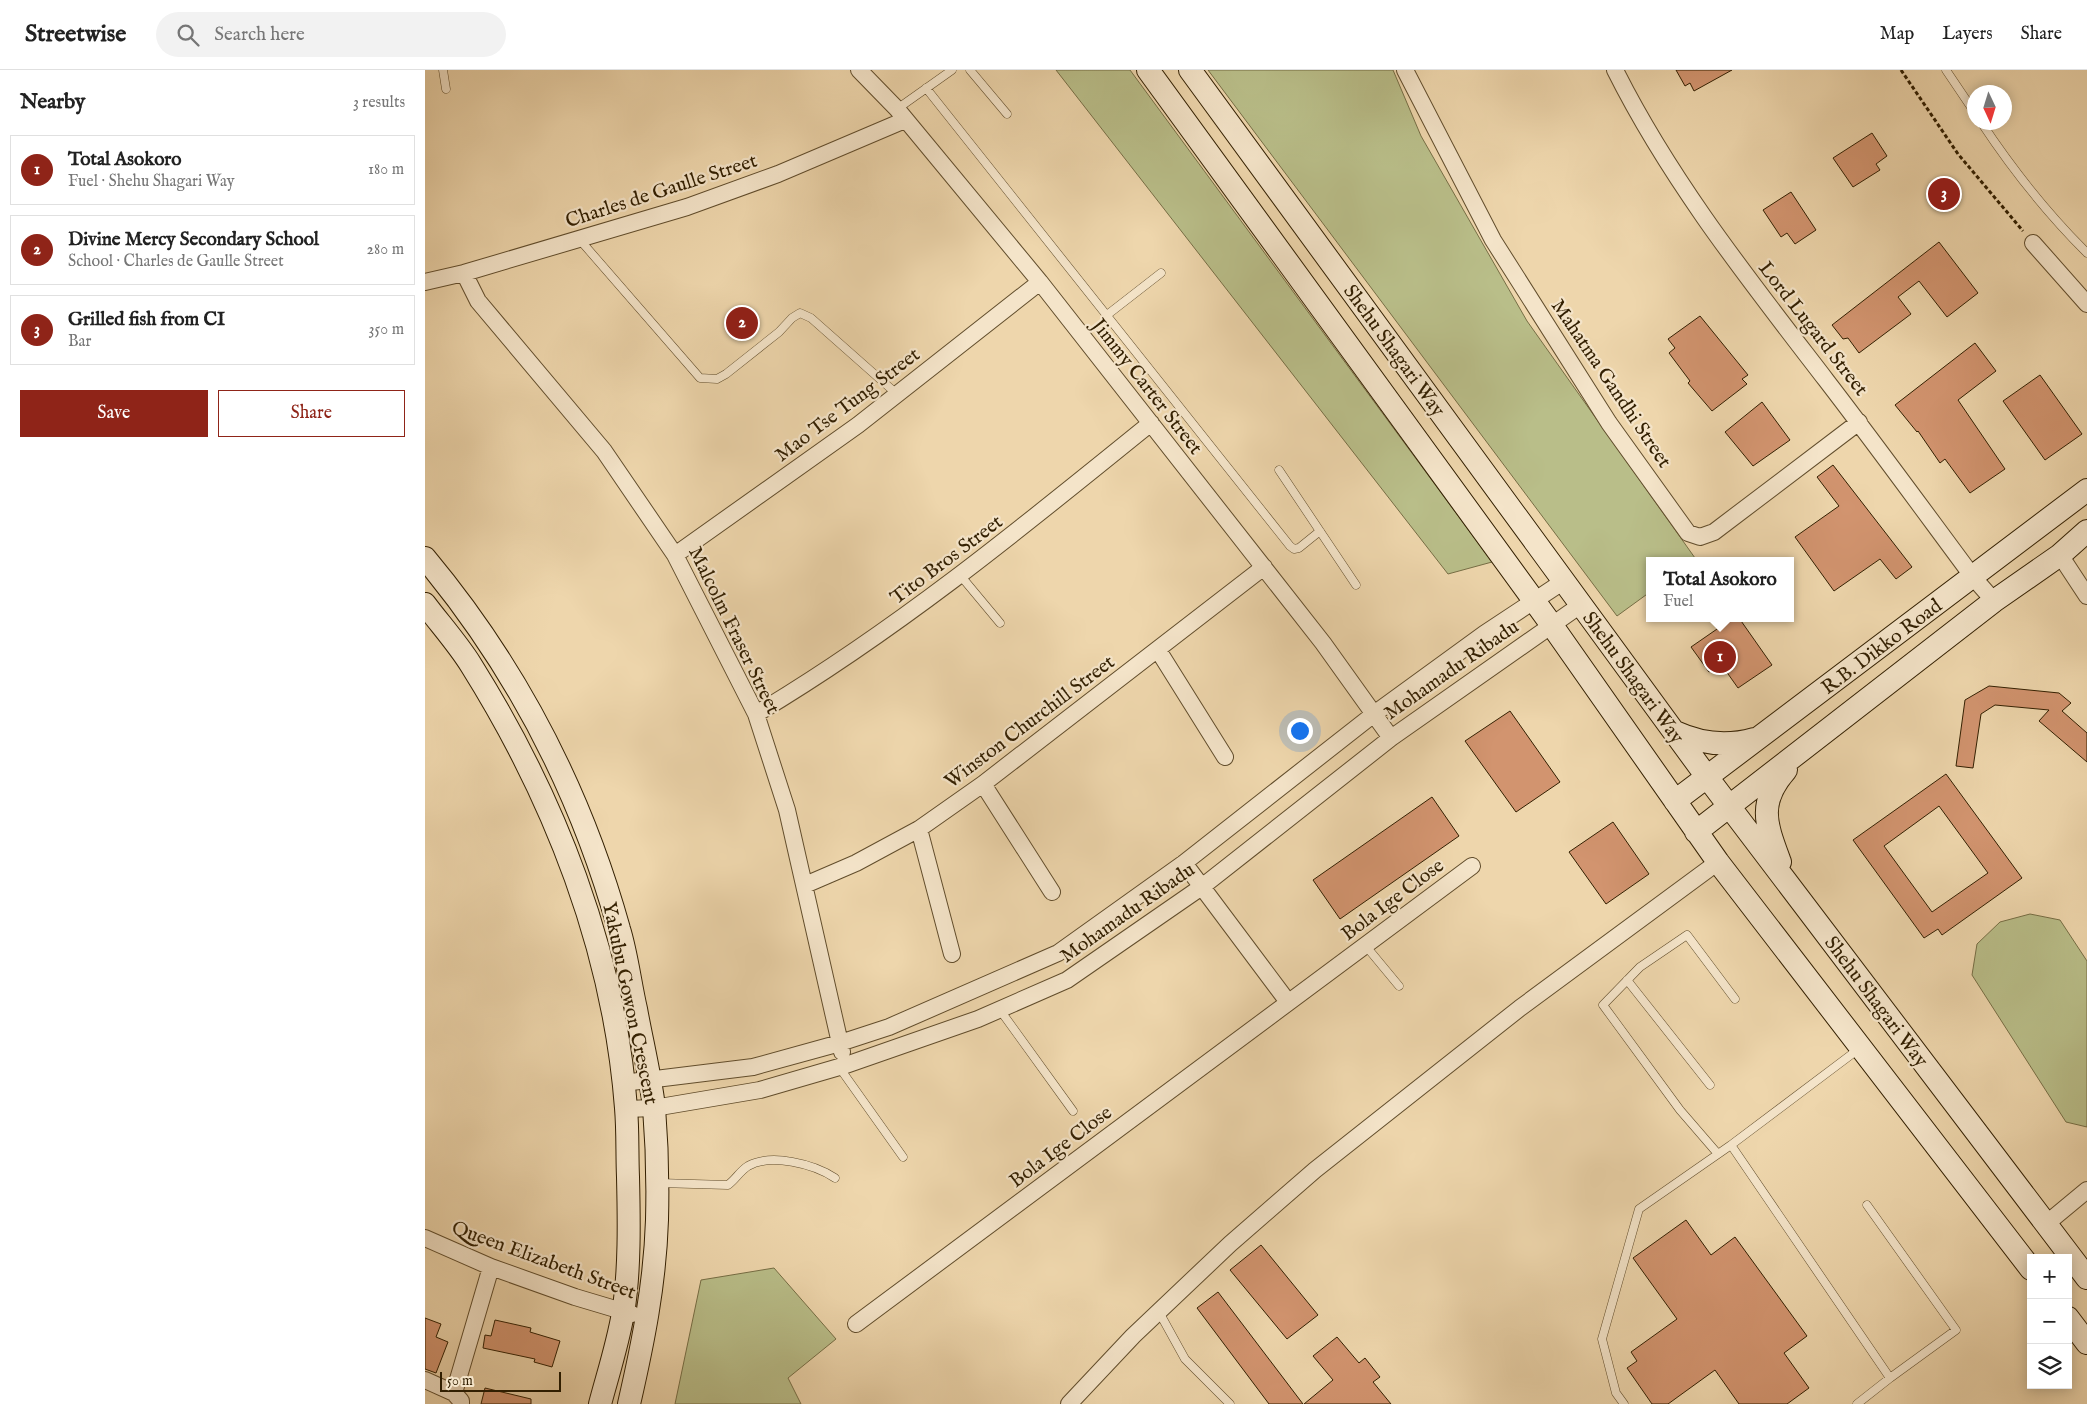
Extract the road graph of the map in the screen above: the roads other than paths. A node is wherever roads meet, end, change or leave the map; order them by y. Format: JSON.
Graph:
{"nodes":[{"id":1,"x":443,"y":70,"type":"edge"},
{"id":2,"x":859,"y":70,"type":"edge"},
{"id":3,"x":952,"y":70,"type":"edge"},
{"id":4,"x":970,"y":70,"type":"edge"},
{"id":5,"x":1148,"y":70,"type":"edge"},
{"id":6,"x":1190,"y":70,"type":"edge"},
{"id":7,"x":1405,"y":70,"type":"edge"},
{"id":8,"x":1615,"y":70,"type":"edge"},
{"id":9,"x":1946,"y":70,"type":"edge"},
{"id":10,"x":926,"y":88,"type":"junction"},
{"id":11,"x":446,"y":89,"type":"dead end"},
{"id":12,"x":1967,"y":101,"type":"edge"},
{"id":13,"x":901,"y":114,"type":"junction"},
{"id":14,"x":1007,"y":114,"type":"dead end"},
{"id":15,"x":1986,"y":130,"type":"edge"},
{"id":16,"x":580,"y":240,"type":"junction"},
{"id":17,"x":2033,"y":243,"type":"road end"},
{"id":18,"x":2087,"y":253,"type":"edge"},
{"id":19,"x":464,"y":274,"type":"junction"},
{"id":20,"x":1161,"y":274,"type":"dead end"},
{"id":21,"x":425,"y":282,"type":"edge"},
{"id":22,"x":1040,"y":282,"type":"junction"},
{"id":23,"x":2087,"y":304,"type":"edge"},
{"id":24,"x":1107,"y":315,"type":"junction"},
{"id":25,"x":898,"y":394,"type":"junction"},
{"id":26,"x":1859,"y":422,"type":"junction"},
{"id":27,"x":1151,"y":423,"type":"junction"},
{"id":28,"x":1279,"y":470,"type":"dead end"},
{"id":29,"x":2087,"y":490,"type":"edge"},
{"id":30,"x":1320,"y":532,"type":"junction"},
{"id":31,"x":2087,"y":532,"type":"edge"},
{"id":32,"x":675,"y":554,"type":"junction"},
{"id":33,"x":2059,"y":555,"type":"junction"},
{"id":34,"x":425,"y":558,"type":"edge"},
{"id":35,"x":1265,"y":567,"type":"junction"},
{"id":36,"x":959,"y":575,"type":"junction"},
{"id":37,"x":1973,"y":578,"type":"junction"},
{"id":38,"x":1564,"y":580,"type":"junction"},
{"id":39,"x":1356,"y":585,"type":"dead end"},
{"id":40,"x":2087,"y":596,"type":"edge"},
{"id":41,"x":1533,"y":600,"type":"junction"},
{"id":42,"x":1994,"y":601,"type":"junction"},
{"id":43,"x":425,"y":604,"type":"edge"},
{"id":44,"x":1582,"y":604,"type":"junction"},
{"id":45,"x":1000,"y":624,"type":"dead end"},
{"id":46,"x":1551,"y":624,"type":"junction"},
{"id":47,"x":1158,"y":650,"type":"junction"},
{"id":48,"x":756,"y":714,"type":"junction"},
{"id":49,"x":1374,"y":714,"type":"junction"},
{"id":50,"x":1675,"y":732,"type":"junction"},
{"id":51,"x":1759,"y":737,"type":"junction"},
{"id":52,"x":1391,"y":738,"type":"junction"},
{"id":53,"x":1798,"y":753,"type":"junction"},
{"id":54,"x":1225,"y":757,"type":"dead end"},
{"id":55,"x":1707,"y":777,"type":"junction"},
{"id":56,"x":983,"y":784,"type":"junction"},
{"id":57,"x":1675,"y":800,"type":"junction"},
{"id":58,"x":1730,"y":806,"type":"junction"},
{"id":59,"x":919,"y":829,"type":"junction"},
{"id":60,"x":1696,"y":832,"type":"junction"},
{"id":61,"x":1718,"y":862,"type":"junction"},
{"id":62,"x":1184,"y":863,"type":"junction"},
{"id":63,"x":1472,"y":866,"type":"dead end"},
{"id":64,"x":1787,"y":882,"type":"junction"},
{"id":65,"x":805,"y":885,"type":"junction"},
{"id":66,"x":1203,"y":886,"type":"junction"},
{"id":67,"x":1052,"y":892,"type":"dead end"},
{"id":68,"x":1365,"y":945,"type":"junction"},
{"id":69,"x":952,"y":954,"type":"dead end"},
{"id":70,"x":1627,"y":980,"type":"junction"},
{"id":71,"x":1399,"y":986,"type":"dead end"},
{"id":72,"x":1735,"y":999,"type":"dead end"},
{"id":73,"x":1289,"y":1002,"type":"junction"},
{"id":74,"x":999,"y":1010,"type":"junction"},
{"id":75,"x":840,"y":1043,"type":"junction"},
{"id":76,"x":1861,"y":1047,"type":"junction"},
{"id":77,"x":842,"y":1066,"type":"junction"},
{"id":78,"x":650,"y":1080,"type":"junction"},
{"id":79,"x":623,"y":1083,"type":"junction"},
{"id":80,"x":1710,"y":1085,"type":"dead end"},
{"id":81,"x":654,"y":1108,"type":"junction"},
{"id":82,"x":627,"y":1109,"type":"junction"},
{"id":83,"x":1073,"y":1111,"type":"dead end"},
{"id":84,"x":1731,"y":1145,"type":"junction"},
{"id":85,"x":1718,"y":1154,"type":"junction"},
{"id":86,"x":903,"y":1157,"type":"dead end"},
{"id":87,"x":835,"y":1178,"type":"dead end"},
{"id":88,"x":657,"y":1183,"type":"junction"},
{"id":89,"x":2087,"y":1190,"type":"edge"},
{"id":90,"x":1867,"y":1205,"type":"dead end"},
{"id":91,"x":2046,"y":1224,"type":"junction"},
{"id":92,"x":425,"y":1238,"type":"edge"},
{"id":93,"x":2027,"y":1264,"type":"edge"},
{"id":94,"x":491,"y":1267,"type":"junction"},
{"id":95,"x":2087,"y":1278,"type":"edge"},
{"id":96,"x":623,"y":1312,"type":"junction"},
{"id":97,"x":1159,"y":1312,"type":"junction"},
{"id":98,"x":649,"y":1316,"type":"junction"},
{"id":99,"x":2072,"y":1323,"type":"edge"},
{"id":100,"x":856,"y":1324,"type":"dead end"},
{"id":101,"x":2087,"y":1343,"type":"edge"},
{"id":102,"x":1891,"y":1378,"type":"junction"},
{"id":103,"x":425,"y":1380,"type":"edge"},
{"id":104,"x":457,"y":1398,"type":"edge"},
{"id":105,"x":600,"y":1404,"type":"edge"},
{"id":106,"x":629,"y":1404,"type":"edge"},
{"id":107,"x":1069,"y":1404,"type":"edge"},
{"id":108,"x":1230,"y":1404,"type":"edge"},
{"id":109,"x":1624,"y":1404,"type":"edge"},
{"id":110,"x":1857,"y":1404,"type":"edge"}],
"edges":[{"from":1,"to":11,"type":"lane"},
{"from":2,"to":13,"type":"street","name":"Jimmy Carter Street"},
{"from":3,"to":10,"type":"lane"},
{"from":4,"to":14,"type":"lane"},
{"from":5,"to":41,"type":"main road","name":"Shehu Shagari Way"},
{"from":6,"to":38,"type":"main road","name":"Shehu Shagari Way"},
{"from":7,"to":26,"type":"street","name":"Mahatma Gandhi Street"},
{"from":8,"to":26,"type":"street","name":"Lord Lugard Street"},
{"from":9,"to":12,"type":"lane"},
{"from":10,"to":13,"type":"lane"},
{"from":10,"to":24,"type":"lane"},
{"from":13,"to":16,"type":"street","name":"Charles de Gaulle Street"},
{"from":13,"to":22,"type":"street","name":"Jimmy Carter Street"},
{"from":15,"to":18,"type":"lane"},
{"from":16,"to":19,"type":"street","name":"Charles de Gaulle Street"},
{"from":16,"to":25,"type":"lane"},
{"from":17,"to":23,"type":"street"},
{"from":19,"to":21,"type":"street","name":"Charles de Gaulle Street"},
{"from":19,"to":32,"type":"street","name":"Malcolm Fraser Street"},
{"from":20,"to":24,"type":"lane"},
{"from":22,"to":25,"type":"street","name":"Mao Tse Tung Street"},
{"from":22,"to":27,"type":"street","name":"Jimmy Carter Street"},
{"from":24,"to":30,"type":"lane"},
{"from":25,"to":32,"type":"street","name":"Mao Tse Tung Street"},
{"from":26,"to":37,"type":"street","name":"Lord Lugard Street"},
{"from":27,"to":35,"type":"street","name":"Jimmy Carter Street"},
{"from":27,"to":36,"type":"street","name":"Tito Bros Street"},
{"from":28,"to":30,"type":"lane"},
{"from":29,"to":37,"type":"main road","name":"R.B. Dikko Road"},
{"from":30,"to":39,"type":"lane"},
{"from":31,"to":33,"type":"main road","name":"R.B. Dikko Road"},
{"from":32,"to":48,"type":"street","name":"Malcolm Fraser Street"},
{"from":33,"to":40,"type":"street"},
{"from":33,"to":42,"type":"main road","name":"R.B. Dikko Road"},
{"from":34,"to":78,"type":"main road","name":"Yakubu Gowon Crescent"},
{"from":35,"to":47,"type":"street","name":"Winston Churchill Street"},
{"from":35,"to":49,"type":"street","name":"Jimmy Carter Street"},
{"from":36,"to":45,"type":"lane"},
{"from":36,"to":48,"type":"street","name":"Tito Bros Street"},
{"from":37,"to":42,"type":"street","name":"Lord Lugard Street"},
{"from":37,"to":51,"type":"main road","name":"R.B. Dikko Road"},
{"from":38,"to":41,"type":"street","name":"Mohamadu Ribadu"},
{"from":38,"to":44,"type":"main road","name":"Shehu Shagari Way"},
{"from":41,"to":46,"type":"main road","name":"Shehu Shagari Way"},
{"from":41,"to":49,"type":"street","name":"Mohamadu Ribadu"},
{"from":42,"to":53,"type":"main road","name":"R.B. Dikko Road"},
{"from":43,"to":79,"type":"main road","name":"Yakubu Gowon Crescent"},
{"from":44,"to":46,"type":"street","name":"Mohamadu Ribadu"},
{"from":44,"to":50,"type":"main road","name":"Shehu Shagari Way"},
{"from":46,"to":52,"type":"street","name":"Mohamadu Ribadu"},
{"from":46,"to":57,"type":"main road","name":"Shehu Shagari Way"},
{"from":47,"to":54,"type":"street"},
{"from":47,"to":56,"type":"street","name":"Winston Churchill Street"},
{"from":48,"to":65,"type":"street","name":"Malcolm Fraser Street"},
{"from":49,"to":52,"type":"street","name":"Jimmy Carter Street"},
{"from":49,"to":62,"type":"street","name":"Mohamadu Ribadu"},
{"from":50,"to":51,"type":"main road"},
{"from":50,"to":55,"type":"main road","name":"Shehu Shagari Way"},
{"from":51,"to":55,"type":"main road","name":"R.B. Dikko Road"},
{"from":52,"to":66,"type":"street","name":"Mohamadu Ribadu"},
{"from":53,"to":58,"type":"main road","name":"R.B. Dikko Road"},
{"from":53,"to":64,"type":"main road"},
{"from":55,"to":57,"type":"main road","name":"R.B. Dikko Road"},
{"from":55,"to":58,"type":"main road","name":"Shehu Shagari Way"},
{"from":56,"to":59,"type":"street","name":"Winston Churchill Street"},
{"from":56,"to":67,"type":"street"},
{"from":57,"to":60,"type":"main road","name":"Shehu Shagari Way"},
{"from":58,"to":60,"type":"main road","name":"R.B. Dikko Road"},
{"from":58,"to":64,"type":"main road","name":"Shehu Shagari Way"},
{"from":59,"to":65,"type":"street","name":"Winston Churchill Street"},
{"from":59,"to":69,"type":"street"},
{"from":60,"to":61,"type":"main road","name":"Shehu Shagari Way"},
{"from":61,"to":76,"type":"main road","name":"Shehu Shagari Way"},
{"from":61,"to":97,"type":"street"},
{"from":62,"to":66,"type":"street"},
{"from":62,"to":75,"type":"street","name":"Mohamadu Ribadu"},
{"from":63,"to":68,"type":"street","name":"Bola Ige Close"},
{"from":64,"to":91,"type":"main road","name":"Shehu Shagari Way"},
{"from":65,"to":75,"type":"street","name":"Malcolm Fraser Street"},
{"from":66,"to":73,"type":"street"},
{"from":66,"to":74,"type":"street","name":"Mohamadu Ribadu"},
{"from":68,"to":71,"type":"lane"},
{"from":68,"to":73,"type":"street","name":"Bola Ige Close"},
{"from":70,"to":72,"type":"lane"},
{"from":70,"to":80,"type":"lane"},
{"from":70,"to":85,"type":"lane"},
{"from":73,"to":100,"type":"street","name":"Bola Ige Close"},
{"from":74,"to":77,"type":"street","name":"Mohamadu Ribadu"},
{"from":74,"to":83,"type":"lane"},
{"from":75,"to":77,"type":"street","name":"Malcolm Fraser Street"},
{"from":75,"to":78,"type":"street","name":"Mohamadu Ribadu"},
{"from":76,"to":84,"type":"lane"},
{"from":76,"to":93,"type":"main road","name":"Shehu Shagari Way"},
{"from":77,"to":81,"type":"street","name":"Mohamadu Ribadu"},
{"from":77,"to":86,"type":"lane"},
{"from":78,"to":79,"type":"street","name":"Mohamadu Ribadu"},
{"from":78,"to":81,"type":"main road","name":"Yakubu Gowon Crescent"},
{"from":79,"to":82,"type":"main road","name":"Yakubu Gowon Crescent"},
{"from":81,"to":82,"type":"street","name":"Mohamadu Ribadu"},
{"from":81,"to":88,"type":"main road","name":"Yakubu Gowon Crescent"},
{"from":82,"to":96,"type":"main road","name":"Yakubu Gowon Crescent"},
{"from":84,"to":85,"type":"lane"},
{"from":84,"to":102,"type":"lane"},
{"from":85,"to":109,"type":"lane"},
{"from":87,"to":88,"type":"lane"},
{"from":88,"to":98,"type":"main road","name":"Yakubu Gowon Crescent"},
{"from":89,"to":91,"type":"street"},
{"from":90,"to":102,"type":"lane"},
{"from":91,"to":95,"type":"main road","name":"Shehu Shagari Way"},
{"from":92,"to":94,"type":"street","name":"Queen Elizabeth Street"},
{"from":94,"to":96,"type":"street","name":"Queen Elizabeth Street"},
{"from":94,"to":104,"type":"street"},
{"from":96,"to":98,"type":"street","name":"Queen Elizabeth Street"},
{"from":96,"to":105,"type":"main road","name":"Yakubu Gowon Crescent"},
{"from":97,"to":107,"type":"street"},
{"from":97,"to":108,"type":"lane"},
{"from":98,"to":106,"type":"main road","name":"Yakubu Gowon Crescent"},
{"from":99,"to":101,"type":"main road"},
{"from":102,"to":110,"type":"lane"},
{"from":103,"to":104,"type":"street"}]}
